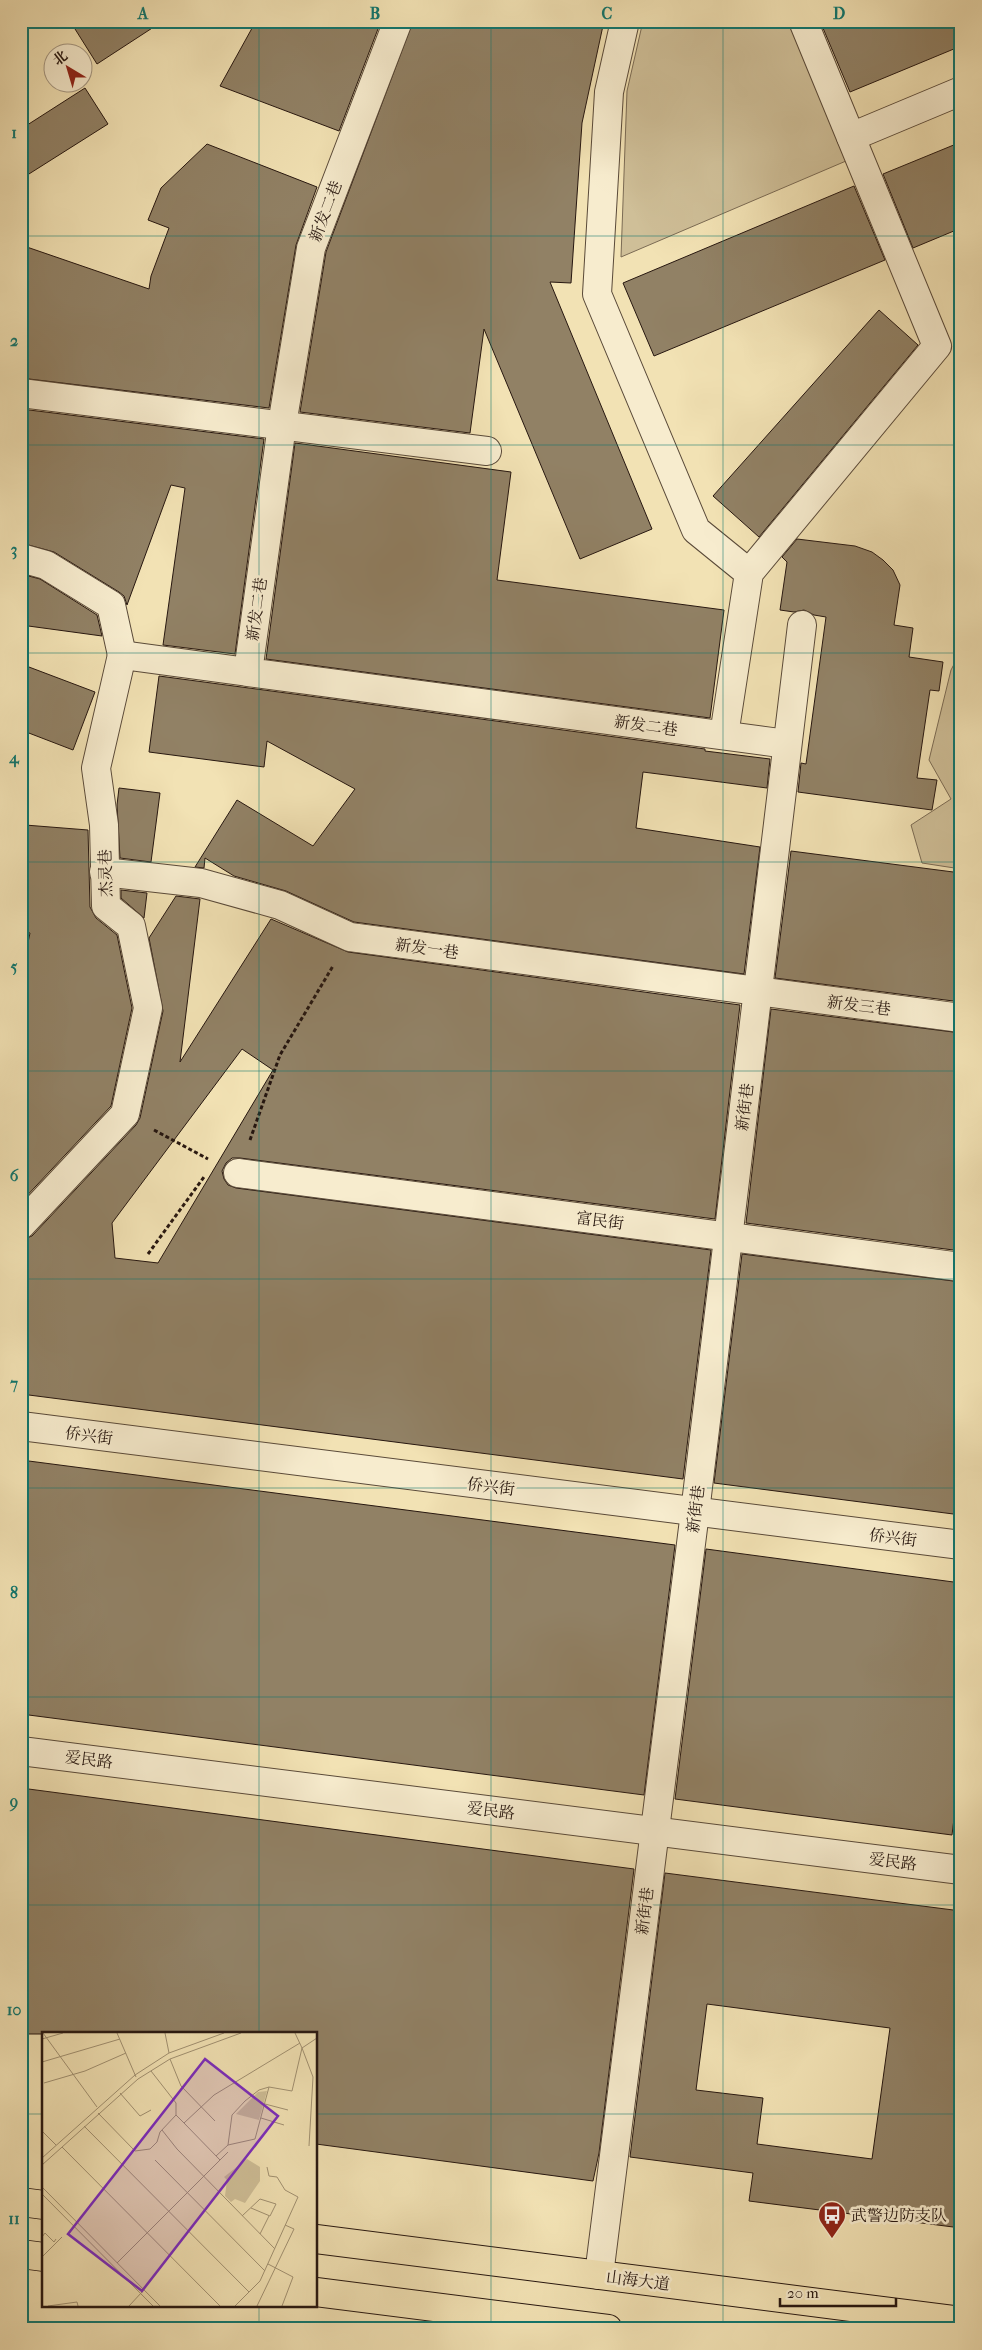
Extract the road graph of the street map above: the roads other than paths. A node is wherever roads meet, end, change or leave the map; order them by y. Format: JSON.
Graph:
{"nodes":[{"id":1,"x":398,"y":21,"type":"edge"},
{"id":2,"x":625,"y":21,"type":"edge"},
{"id":3,"x":803,"y":21,"type":"edge"},
{"id":4,"x":961,"y":91,"type":"edge"},
{"id":5,"x":851,"y":137,"type":"junction"},
{"id":6,"x":21,"y":393,"type":"edge"},
{"id":7,"x":282,"y":425,"type":"junction"},
{"id":8,"x":487,"y":451,"type":"dead end"},
{"id":9,"x":21,"y":558,"type":"edge"},
{"id":10,"x":749,"y":573,"type":"junction"},
{"id":11,"x":802,"y":625,"type":"dead end"},
{"id":12,"x":122,"y":655,"type":"junction"},
{"id":13,"x":248,"y":672,"type":"junction"},
{"id":14,"x":724,"y":735,"type":"junction"},
{"id":15,"x":787,"y":744,"type":"junction"},
{"id":16,"x":104,"y":872,"type":"junction"},
{"id":17,"x":758,"y":991,"type":"junction"},
{"id":18,"x":961,"y":1018,"type":"edge"},
{"id":19,"x":227,"y":1168,"type":"road end"},
{"id":20,"x":21,"y":1225,"type":"edge"},
{"id":21,"x":728,"y":1237,"type":"junction"},
{"id":22,"x":961,"y":1267,"type":"edge"},
{"id":23,"x":21,"y":1426,"type":"edge"},
{"id":24,"x":695,"y":1512,"type":"junction"},
{"id":25,"x":961,"y":1545,"type":"edge"},
{"id":26,"x":21,"y":1751,"type":"edge"},
{"id":27,"x":654,"y":1831,"type":"junction"},
{"id":28,"x":961,"y":1870,"type":"edge"},
{"id":29,"x":21,"y":2202,"type":"edge"},
{"id":30,"x":42,"y":2204,"type":"edge"},
{"id":31,"x":318,"y":2239,"type":"edge"},
{"id":32,"x":21,"y":2254,"type":"edge"},
{"id":33,"x":42,"y":2257,"type":"edge"},
{"id":34,"x":599,"y":2275,"type":"junction"},
{"id":35,"x":318,"y":2292,"type":"edge"},
{"id":36,"x":961,"y":2321,"type":"edge"},
{"id":37,"x":608,"y":2329,"type":"edge"}],
"edges":[{"from":1,"to":7,"type":"street","name":"新发二巷"},
{"from":2,"to":10,"type":"street"},
{"from":3,"to":5,"type":"street"},
{"from":4,"to":5,"type":"street"},
{"from":5,"to":10,"type":"street"},
{"from":6,"to":7,"type":"street"},
{"from":7,"to":8,"type":"street"},
{"from":7,"to":13,"type":"street","name":"新发二巷"},
{"from":9,"to":12,"type":"street"},
{"from":10,"to":14,"type":"street"},
{"from":11,"to":15,"type":"street","name":"新街巷"},
{"from":12,"to":13,"type":"street"},
{"from":12,"to":16,"type":"street","name":"杰灵巷"},
{"from":13,"to":14,"type":"street","name":"新发二巷"},
{"from":14,"to":15,"type":"street","name":"新发二巷"},
{"from":15,"to":17,"type":"street","name":"新街巷"},
{"from":16,"to":17,"type":"street","name":"新发一巷"},
{"from":16,"to":20,"type":"street","name":"杰灵巷"},
{"from":17,"to":18,"type":"street","name":"新发三巷"},
{"from":17,"to":21,"type":"street","name":"新街巷"},
{"from":19,"to":21,"type":"street","name":"富民街"},
{"from":21,"to":22,"type":"street","name":"富民街"},
{"from":21,"to":24,"type":"street","name":"新街巷"},
{"from":23,"to":24,"type":"street","name":"侨兴街"},
{"from":24,"to":25,"type":"street","name":"侨兴街"},
{"from":24,"to":27,"type":"street","name":"新街巷"},
{"from":26,"to":27,"type":"street","name":"爱民路"},
{"from":27,"to":28,"type":"street","name":"爱民路"},
{"from":27,"to":34,"type":"street","name":"新街巷"},
{"from":29,"to":30,"type":"main road"},
{"from":31,"to":34,"type":"main road","name":"山海大道"},
{"from":32,"to":33,"type":"main road"},
{"from":34,"to":36,"type":"main road","name":"山海大道"},
{"from":35,"to":37,"type":"main road"}]}
